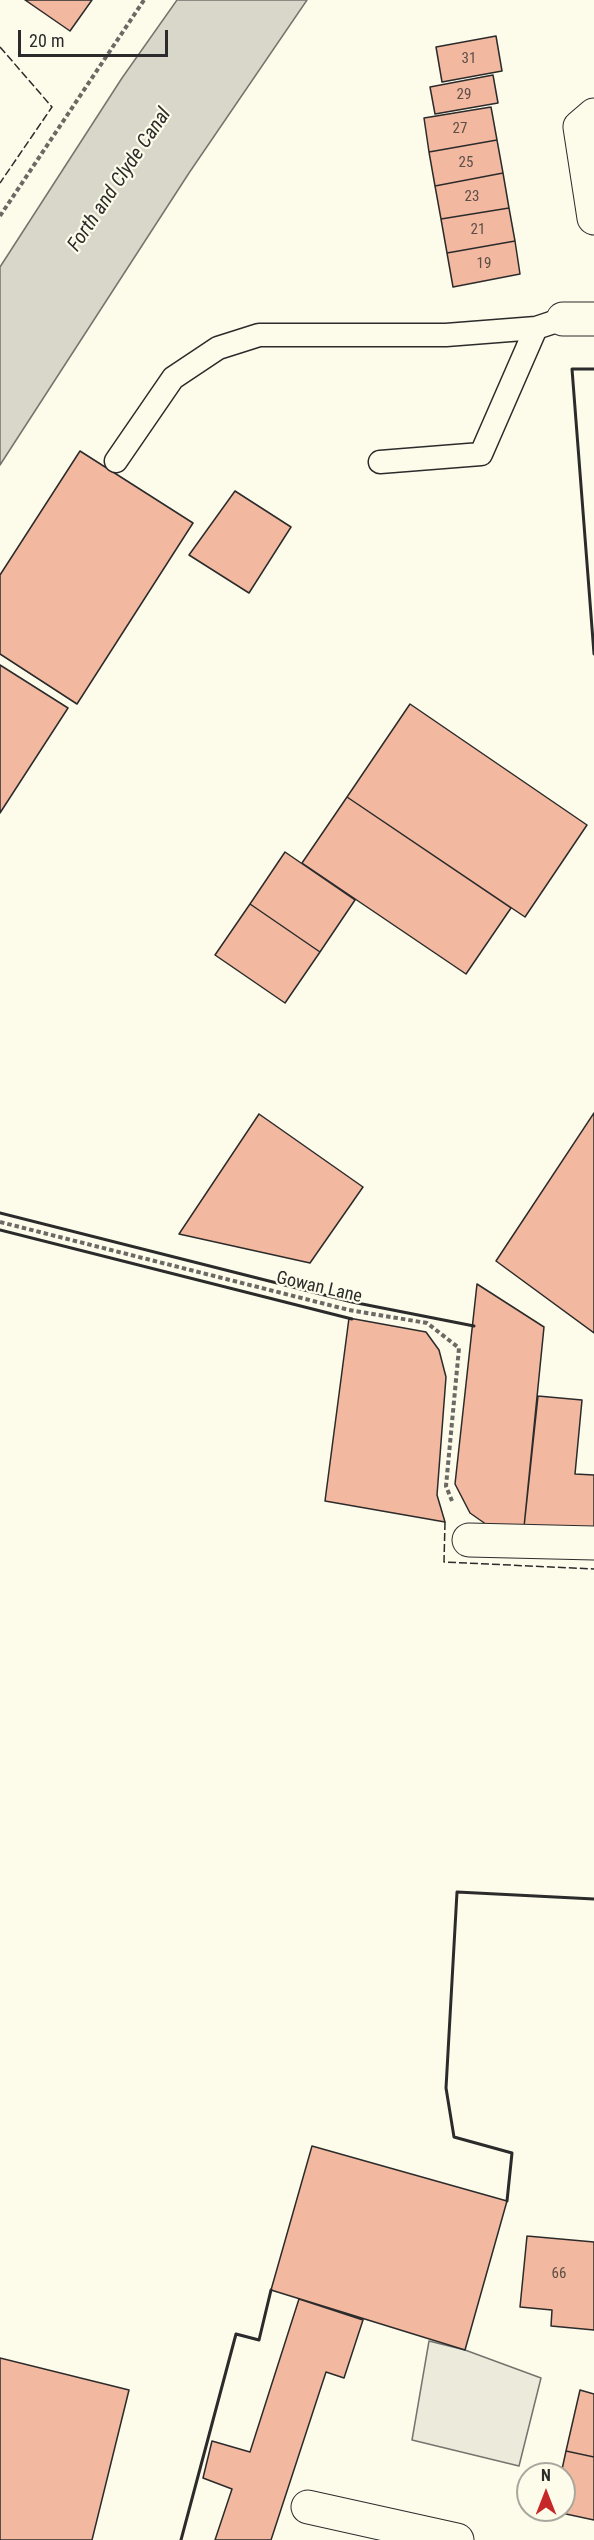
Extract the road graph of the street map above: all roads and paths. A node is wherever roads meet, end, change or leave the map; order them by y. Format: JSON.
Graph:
{"nodes":[{"id":1,"x":144,"y":0,"type":"edge"},
{"id":2,"x":594,"y":115,"type":"edge"},
{"id":3,"x":0,"y":216,"type":"edge"},
{"id":4,"x":594,"y":218,"type":"edge"},
{"id":5,"x":564,"y":322,"type":"edge"},
{"id":6,"x":116,"y":461,"type":"dead end"},
{"id":7,"x":380,"y":462,"type":"dead end"},
{"id":8,"x":0,"y":1222,"type":"edge"},
{"id":9,"x":453,"y":1506,"type":"dead end"},
{"id":10,"x":469,"y":1540,"type":"dead end"},
{"id":11,"x":594,"y":1543,"type":"edge"},
{"id":12,"x":308,"y":2507,"type":"dead end"},
{"id":13,"x":458,"y":2540,"type":"edge"}],
"edges":[{"from":1,"to":3,"type":"path"},
{"from":2,"to":4,"type":"street"},
{"from":5,"to":6,"type":"lane"},
{"from":5,"to":7,"type":"lane"},
{"from":8,"to":9,"type":"path","name":"Gowan Lane"},
{"from":10,"to":11,"type":"street"},
{"from":12,"to":13,"type":"street"}]}
